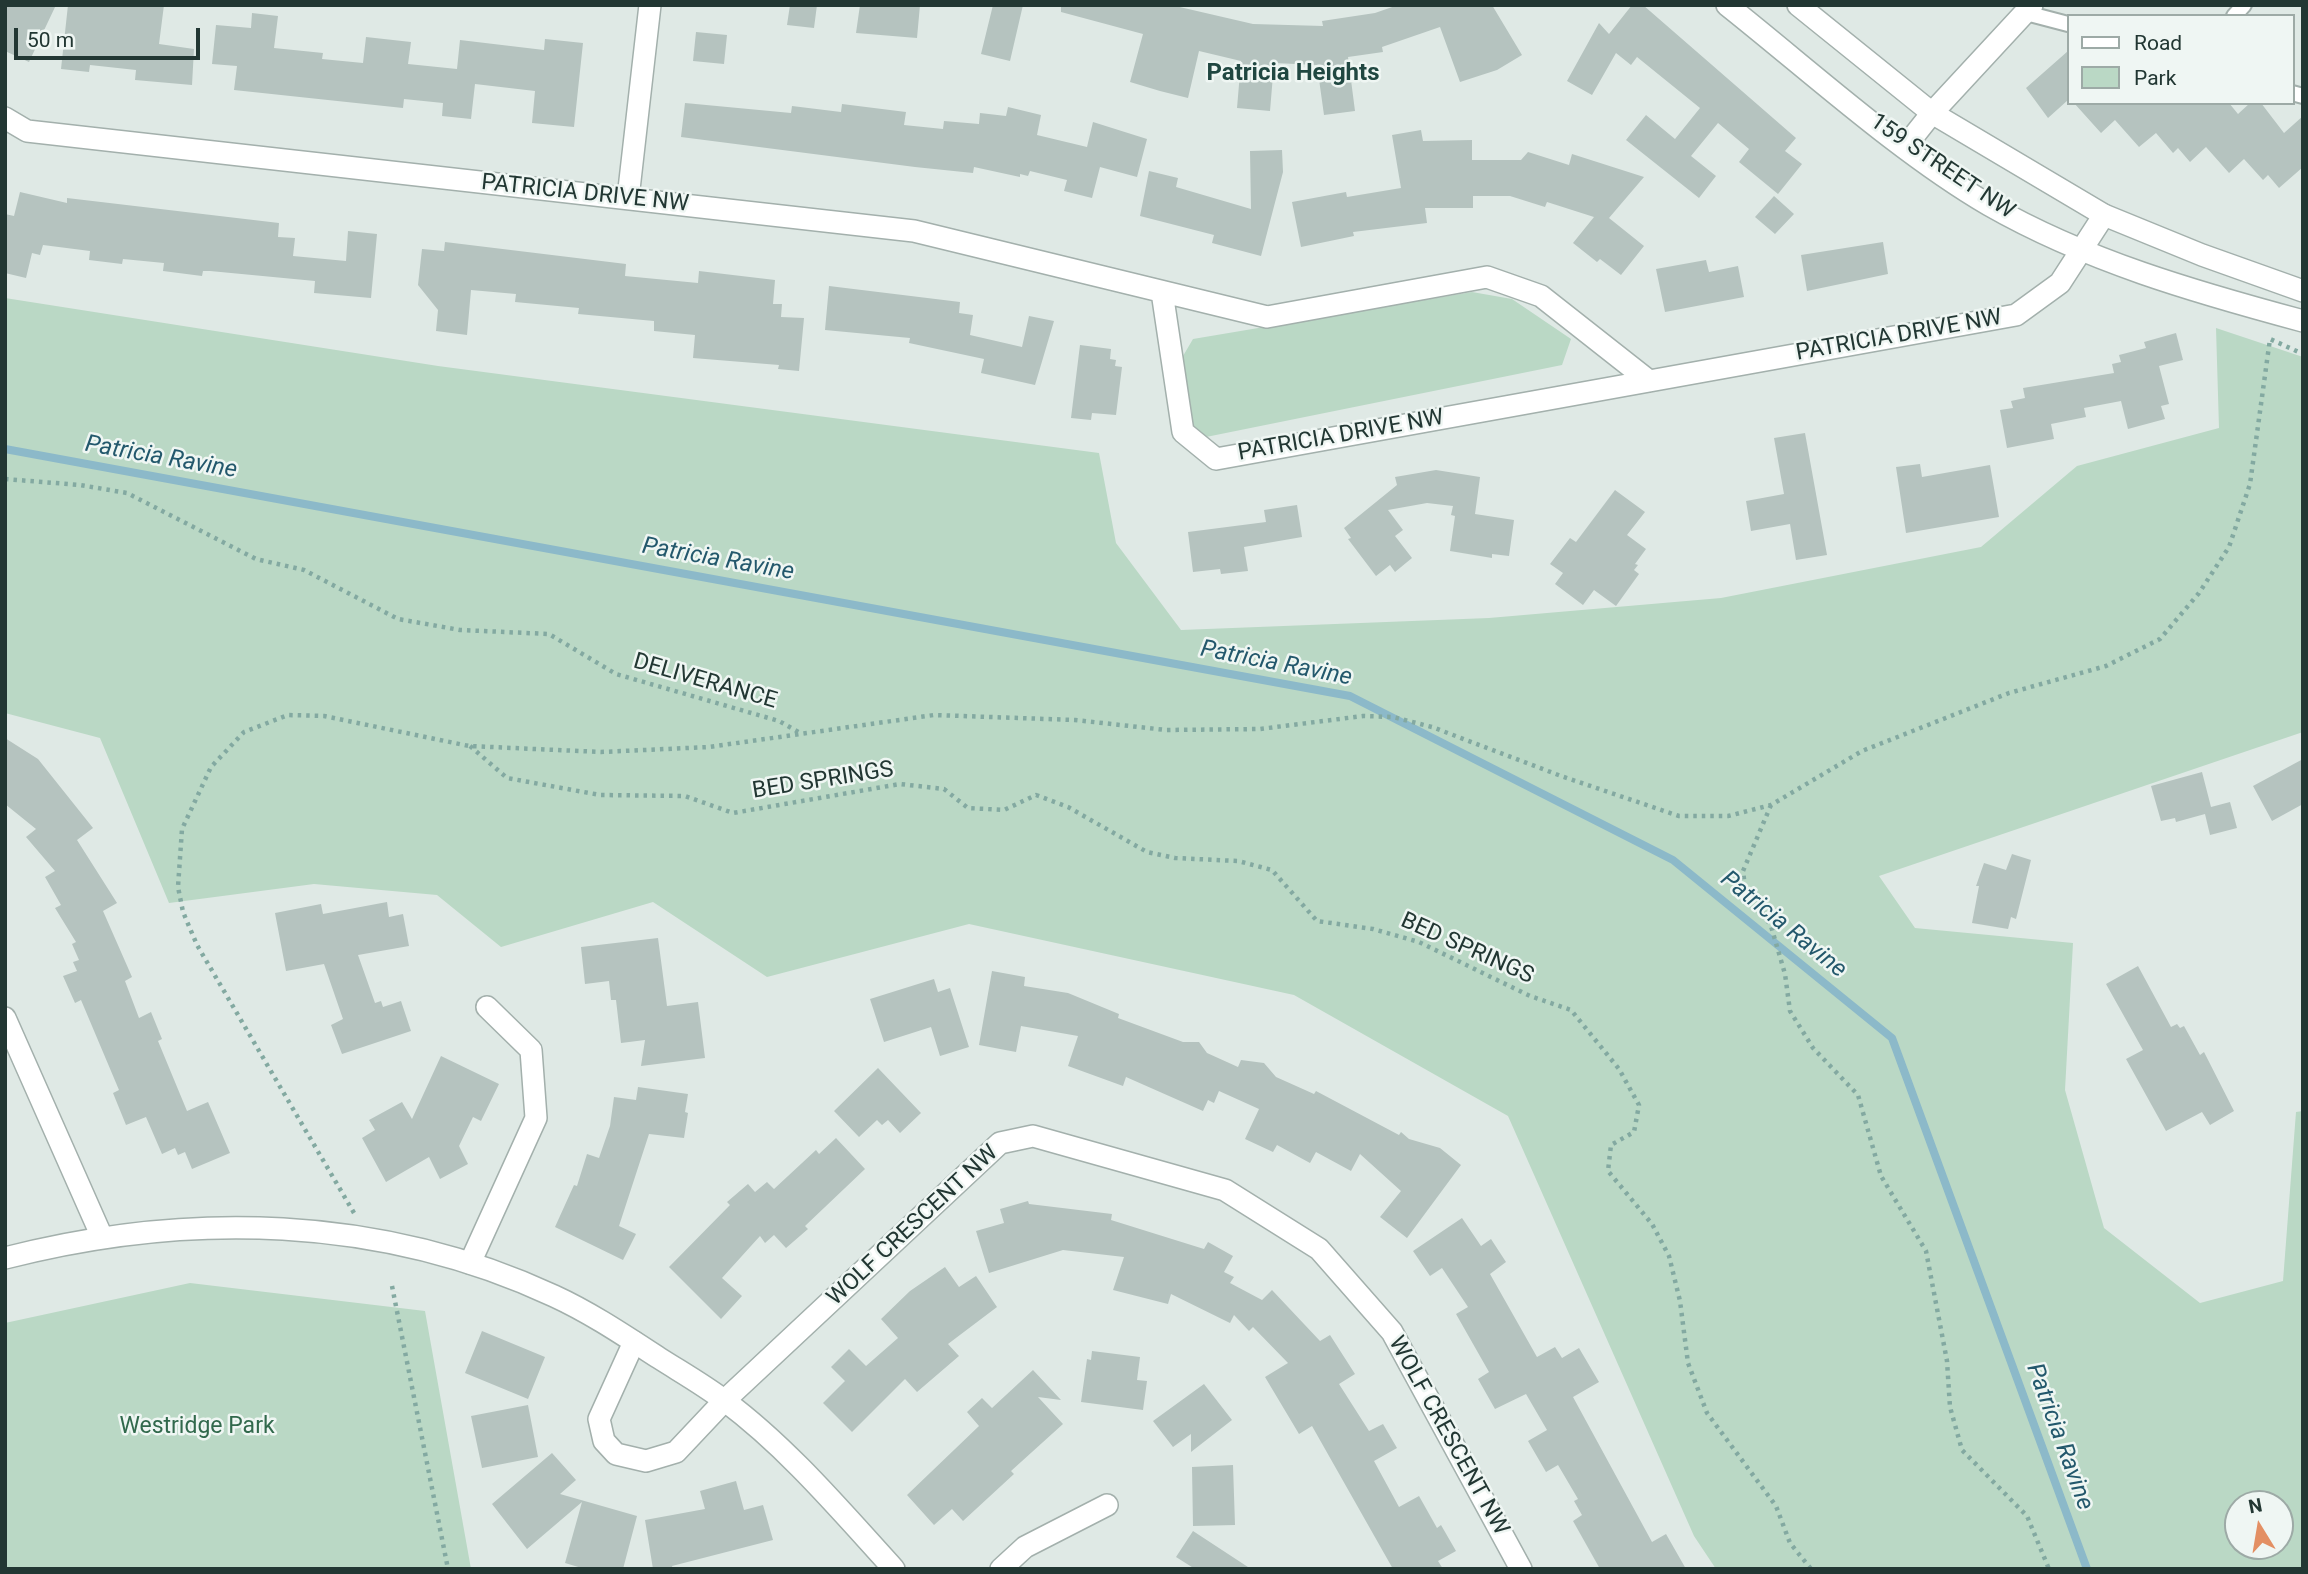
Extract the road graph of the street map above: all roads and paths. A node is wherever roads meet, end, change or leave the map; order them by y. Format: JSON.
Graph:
{"nodes":[{"id":1,"x":650,"y":5,"type":"edge"},
{"id":2,"x":1727,"y":5,"type":"edge"},
{"id":3,"x":1798,"y":5,"type":"edge"},
{"id":4,"x":2029,"y":9,"type":"edge"},
{"id":5,"x":2066,"y":23,"type":"edge"},
{"id":6,"x":1932,"y":113,"type":"junction"},
{"id":7,"x":5,"y":118,"type":"edge"},
{"id":8,"x":1905,"y":147,"type":"junction"},
{"id":9,"x":628,"y":198,"type":"junction"},
{"id":10,"x":2104,"y":215,"type":"junction"},
{"id":11,"x":2081,"y":251,"type":"junction"},
{"id":12,"x":2303,"y":290,"type":"edge"},
{"id":13,"x":1162,"y":292,"type":"junction"},
{"id":14,"x":2303,"y":321,"type":"edge"},
{"id":15,"x":2303,"y":354,"type":"edge"},
{"id":16,"x":1648,"y":381,"type":"junction"},
{"id":17,"x":5,"y":479,"type":"edge"},
{"id":18,"x":803,"y":735,"type":"junction"},
{"id":19,"x":469,"y":746,"type":"junction"},
{"id":20,"x":1771,"y":805,"type":"junction"},
{"id":21,"x":487,"y":1007,"type":"dead end"},
{"id":22,"x":5,"y":1018,"type":"edge"},
{"id":23,"x":354,"y":1213,"type":"dead end"},
{"id":24,"x":102,"y":1237,"type":"junction"},
{"id":25,"x":5,"y":1258,"type":"edge"},
{"id":26,"x":471,"y":1263,"type":"junction"},
{"id":27,"x":392,"y":1286,"type":"dead end"},
{"id":28,"x":634,"y":1342,"type":"junction"},
{"id":29,"x":725,"y":1400,"type":"junction"},
{"id":30,"x":1107,"y":1505,"type":"dead end"},
{"id":31,"x":448,"y":1569,"type":"edge"},
{"id":32,"x":894,"y":1569,"type":"edge"},
{"id":33,"x":1001,"y":1569,"type":"edge"},
{"id":34,"x":1521,"y":1569,"type":"edge"},
{"id":35,"x":1811,"y":1569,"type":"edge"},
{"id":36,"x":2049,"y":1569,"type":"edge"}],
"edges":[{"from":1,"to":9,"type":"street"},
{"from":2,"to":8,"type":"street","name":"159 STREET NW"},
{"from":3,"to":6,"type":"street","name":"159 STREET NW"},
{"from":4,"to":5,"type":"lane"},
{"from":4,"to":6,"type":"street"},
{"from":6,"to":8,"type":"street"},
{"from":6,"to":10,"type":"street","name":"159 STREET NW"},
{"from":7,"to":9,"type":"street","name":"PATRICIA DRIVE NW"},
{"from":8,"to":11,"type":"street","name":"159 STREET NW"},
{"from":9,"to":13,"type":"street","name":"PATRICIA DRIVE NW"},
{"from":10,"to":11,"type":"street","name":"PATRICIA DRIVE NW"},
{"from":10,"to":12,"type":"street","name":"159 STREET NW"},
{"from":11,"to":14,"type":"street","name":"159 STREET NW"},
{"from":11,"to":16,"type":"street","name":"PATRICIA DRIVE NW"},
{"from":13,"to":16,"type":"street","name":"PATRICIA DRIVE NW"},
{"from":13,"to":16,"type":"street","name":"PATRICIA DRIVE NW"},
{"from":15,"to":20,"type":"path"},
{"from":17,"to":18,"type":"path","name":"DELIVERANCE"},
{"from":18,"to":19,"type":"path"},
{"from":18,"to":20,"type":"path"},
{"from":19,"to":23,"type":"path"},
{"from":19,"to":35,"type":"path","name":"BED SPRINGS"},
{"from":20,"to":36,"type":"path"},
{"from":21,"to":26,"type":"street"},
{"from":22,"to":24,"type":"street"},
{"from":24,"to":25,"type":"street"},
{"from":24,"to":26,"type":"street"},
{"from":26,"to":28,"type":"street"},
{"from":27,"to":31,"type":"path"},
{"from":28,"to":29,"type":"street"},
{"from":28,"to":29,"type":"street","name":"WOLF CRESCENT NW"},
{"from":29,"to":32,"type":"street"},
{"from":29,"to":34,"type":"street","name":"WOLF CRESCENT NW"},
{"from":30,"to":33,"type":"street"}]}
